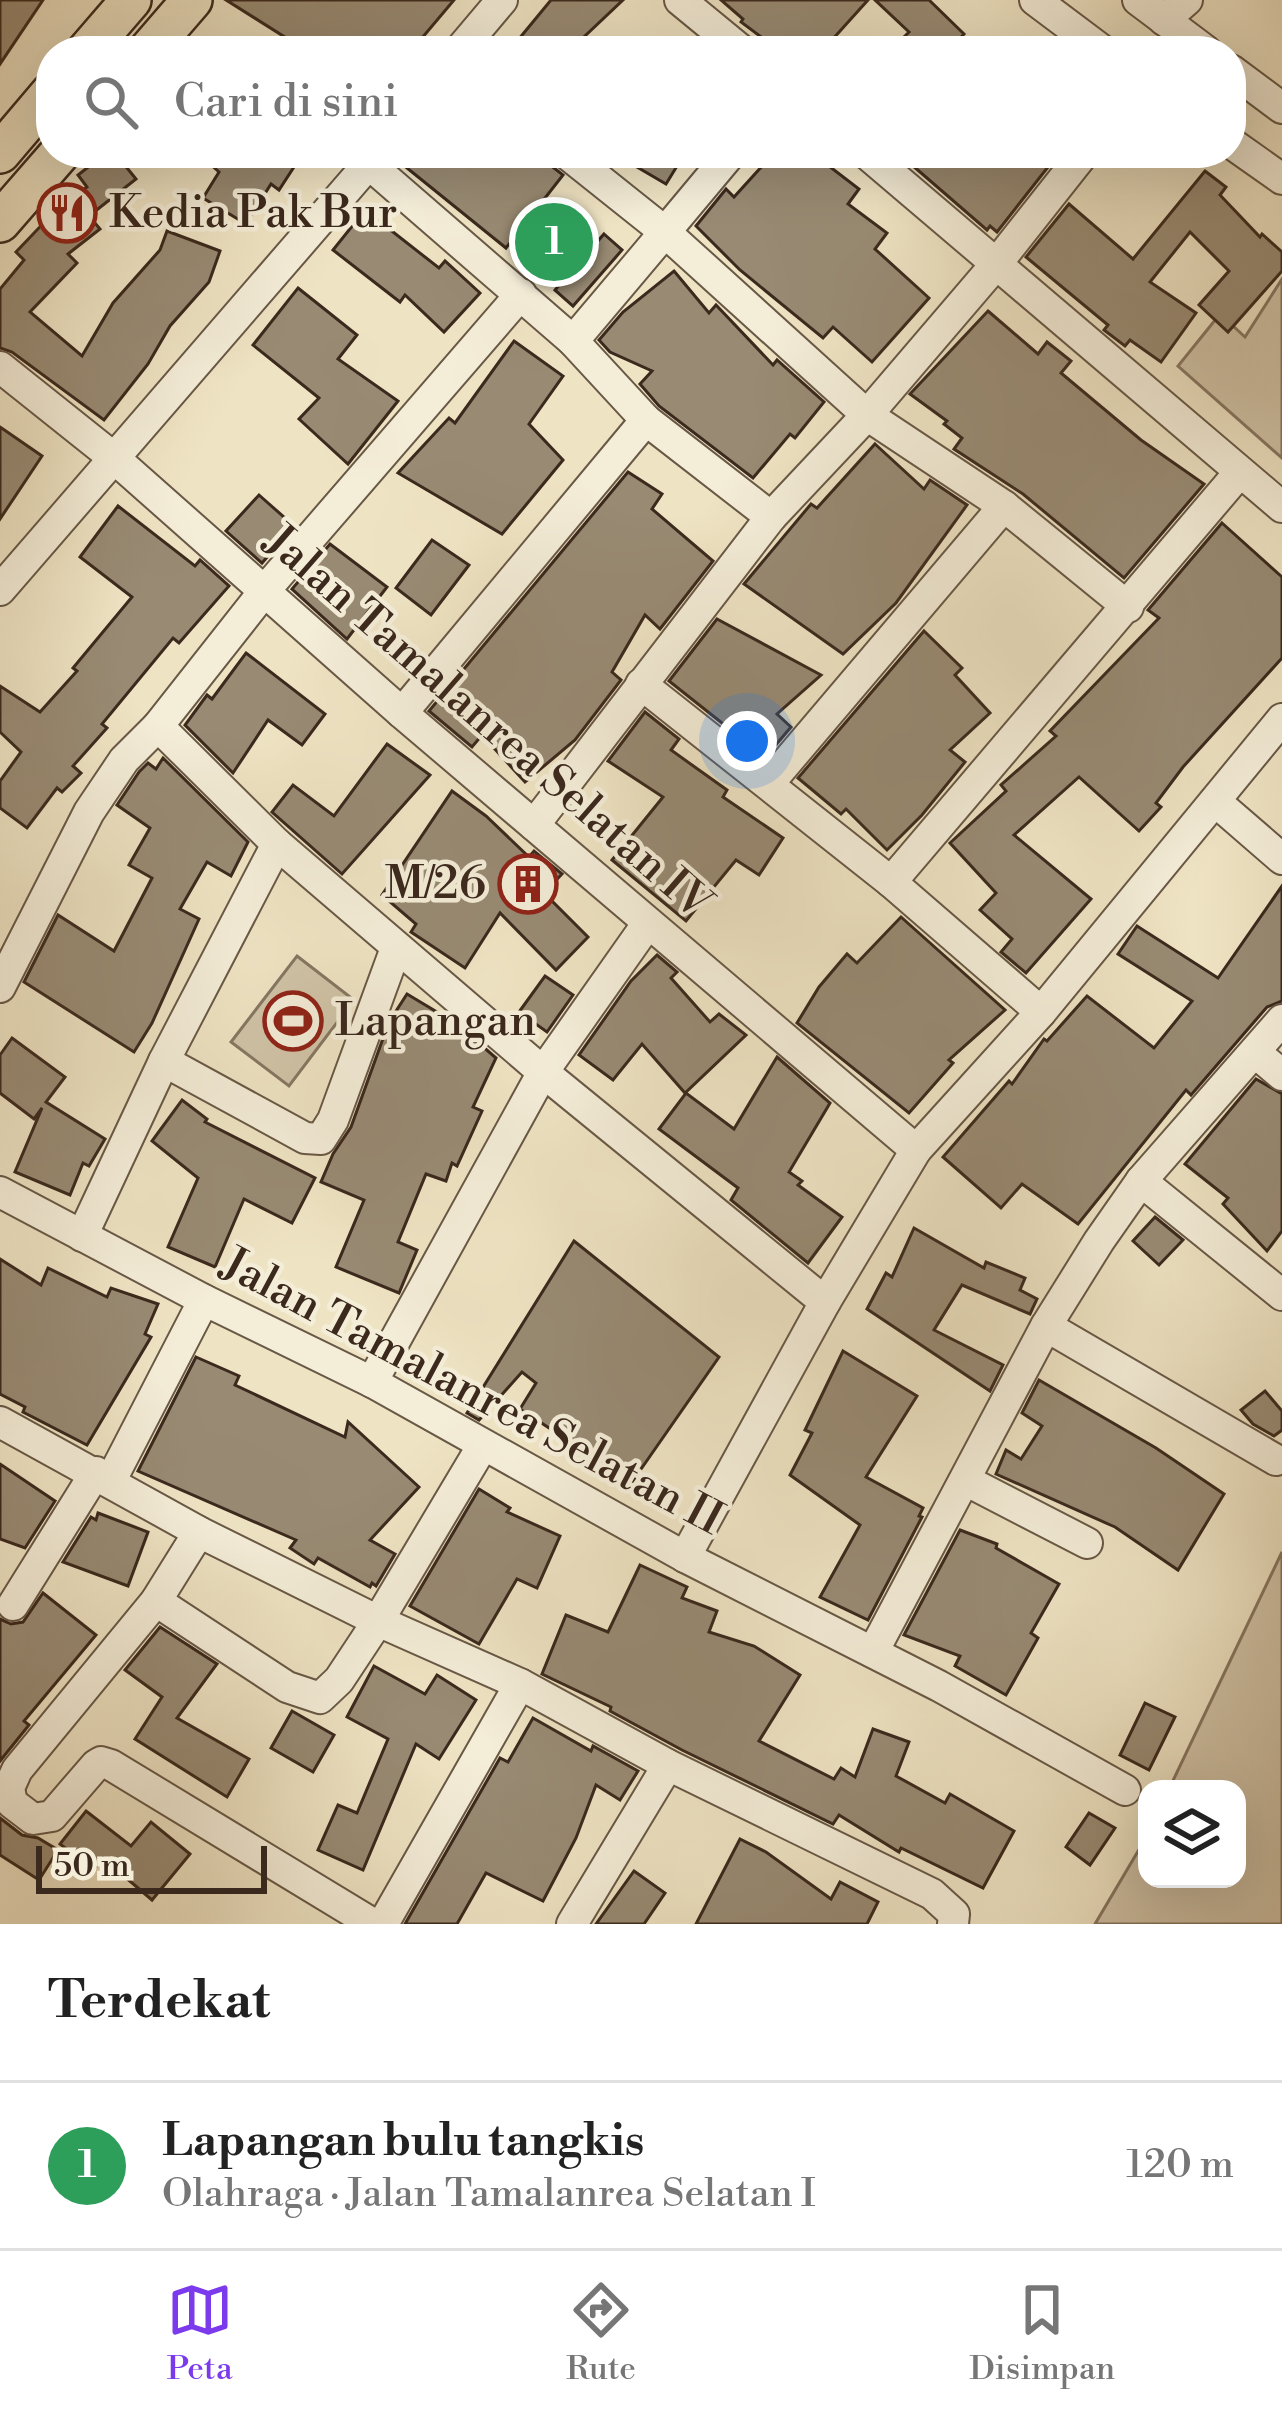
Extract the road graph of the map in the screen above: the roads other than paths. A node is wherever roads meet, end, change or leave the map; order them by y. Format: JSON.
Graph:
{"nodes":[{"id":1,"x":131,"y":0,"type":"edge"},
{"id":2,"x":191,"y":0,"type":"edge"},
{"id":3,"x":502,"y":0,"type":"edge"},
{"id":4,"x":680,"y":0,"type":"edge"},
{"id":5,"x":1035,"y":0,"type":"edge"},
{"id":6,"x":1138,"y":0,"type":"edge"},
{"id":7,"x":1176,"y":10,"type":"edge"},
{"id":8,"x":100,"y":36,"type":"edge"},
{"id":9,"x":161,"y":36,"type":"edge"},
{"id":10,"x":472,"y":36,"type":"edge"},
{"id":11,"x":724,"y":36,"type":"edge"},
{"id":12,"x":1083,"y":36,"type":"edge"},
{"id":13,"x":1195,"y":36,"type":"edge"},
{"id":14,"x":1246,"y":81,"type":"edge"},
{"id":15,"x":1282,"y":108,"type":"edge"},
{"id":16,"x":36,"y":110,"type":"edge"},
{"id":17,"x":0,"y":152,"type":"edge"},
{"id":18,"x":1246,"y":154,"type":"edge"},
{"id":19,"x":47,"y":168,"type":"edge"},
{"id":20,"x":364,"y":168,"type":"edge"},
{"id":21,"x":384,"y":168,"type":"edge"},
{"id":22,"x":585,"y":168,"type":"edge"},
{"id":23,"x":718,"y":168,"type":"edge"},
{"id":24,"x":884,"y":168,"type":"edge"},
{"id":25,"x":1072,"y":168,"type":"edge"},
{"id":26,"x":1282,"y":179,"type":"edge"},
{"id":27,"x":0,"y":222,"type":"edge"},
{"id":28,"x":664,"y":232,"type":"junction"},
{"id":29,"x":997,"y":263,"type":"junction"},
{"id":30,"x":520,"y":294,"type":"junction"},
{"id":31,"x":573,"y":341,"type":"junction"},
{"id":32,"x":0,"y":367,"type":"edge"},
{"id":33,"x":867,"y":415,"type":"junction"},
{"id":34,"x":646,"y":420,"type":"junction"},
{"id":35,"x":114,"y":458,"type":"junction"},
{"id":36,"x":1239,"y":473,"type":"junction"},
{"id":37,"x":1004,"y":506,"type":"junction"},
{"id":38,"x":1282,"y":508,"type":"edge"},
{"id":39,"x":771,"y":517,"type":"junction"},
{"id":40,"x":266,"y":589,"type":"junction"},
{"id":41,"x":0,"y":590,"type":"edge"},
{"id":42,"x":1128,"y":608,"type":"junction"},
{"id":43,"x":641,"y":684,"type":"junction"},
{"id":44,"x":402,"y":713,"type":"junction"},
{"id":45,"x":1282,"y":719,"type":"edge"},
{"id":46,"x":158,"y":726,"type":"junction"},
{"id":47,"x":769,"y":783,"type":"junction"},
{"id":48,"x":1215,"y":800,"type":"junction"},
{"id":49,"x":534,"y":825,"type":"junction"},
{"id":50,"x":277,"y":844,"type":"junction"},
{"id":51,"x":1282,"y":859,"type":"edge"},
{"id":52,"x":891,"y":882,"type":"junction"},
{"id":53,"x":649,"y":923,"type":"junction"},
{"id":54,"x":396,"y":948,"type":"junction"},
{"id":55,"x":0,"y":987,"type":"edge"},
{"id":56,"x":1041,"y":1012,"type":"junction"},
{"id":57,"x":1282,"y":1020,"type":"edge"},
{"id":58,"x":1256,"y":1053,"type":"junction"},
{"id":59,"x":164,"y":1061,"type":"junction"},
{"id":60,"x":543,"y":1072,"type":"junction"},
{"id":61,"x":1282,"y":1075,"type":"edge"},
{"id":62,"x":916,"y":1150,"type":"junction"},
{"id":63,"x":1141,"y":1181,"type":"junction"},
{"id":64,"x":0,"y":1192,"type":"edge"},
{"id":65,"x":82,"y":1236,"type":"junction"},
{"id":66,"x":1282,"y":1295,"type":"edge"},
{"id":67,"x":204,"y":1300,"type":"junction"},
{"id":68,"x":825,"y":1302,"type":"junction"},
{"id":69,"x":1046,"y":1326,"type":"junction"},
{"id":70,"x":372,"y":1382,"type":"junction"},
{"id":71,"x":0,"y":1422,"type":"edge"},
{"id":72,"x":483,"y":1445,"type":"junction"},
{"id":73,"x":1276,"y":1460,"type":"dead end"},
{"id":74,"x":104,"y":1476,"type":"junction"},
{"id":75,"x":967,"y":1480,"type":"junction"},
{"id":76,"x":199,"y":1532,"type":"junction"},
{"id":77,"x":1087,"y":1543,"type":"dead end"},
{"id":78,"x":685,"y":1556,"type":"junction"},
{"id":79,"x":156,"y":1601,"type":"junction"},
{"id":80,"x":13,"y":1605,"type":"dead end"},
{"id":81,"x":378,"y":1621,"type":"junction"},
{"id":82,"x":873,"y":1652,"type":"junction"},
{"id":83,"x":520,"y":1684,"type":"junction"},
{"id":84,"x":668,"y":1765,"type":"junction"},
{"id":85,"x":1125,"y":1790,"type":"dead end"},
{"id":86,"x":581,"y":1921,"type":"edge"},
{"id":87,"x":374,"y":1924,"type":"edge"},
{"id":88,"x":383,"y":1924,"type":"edge"},
{"id":89,"x":953,"y":1924,"type":"edge"}],
"edges":[{"from":1,"to":8,"type":"main road"},
{"from":2,"to":9,"type":"main road"},
{"from":3,"to":10,"type":"street"},
{"from":4,"to":11,"type":"street"},
{"from":5,"to":12,"type":"street"},
{"from":6,"to":7,"type":"street"},
{"from":7,"to":13,"type":"street"},
{"from":14,"to":15,"type":"street"},
{"from":16,"to":17,"type":"main road"},
{"from":18,"to":26,"type":"street"},
{"from":19,"to":27,"type":"main road"},
{"from":20,"to":35,"type":"street"},
{"from":21,"to":30,"type":"street"},
{"from":22,"to":28,"type":"street"},
{"from":23,"to":28,"type":"street"},
{"from":24,"to":29,"type":"street"},
{"from":25,"to":29,"type":"street"},
{"from":28,"to":31,"type":"street"},
{"from":28,"to":33,"type":"street"},
{"from":29,"to":33,"type":"street"},
{"from":29,"to":36,"type":"street"},
{"from":30,"to":31,"type":"street"},
{"from":30,"to":40,"type":"street"},
{"from":31,"to":34,"type":"street"},
{"from":32,"to":35,"type":"street","name":"Jalan Tamalanrea Selatan IV"},
{"from":33,"to":37,"type":"street"},
{"from":33,"to":39,"type":"street"},
{"from":34,"to":39,"type":"street"},
{"from":34,"to":44,"type":"street"},
{"from":35,"to":40,"type":"street","name":"Jalan Tamalanrea Selatan IV"},
{"from":35,"to":41,"type":"street"},
{"from":36,"to":38,"type":"street"},
{"from":36,"to":42,"type":"street"},
{"from":37,"to":42,"type":"street"},
{"from":37,"to":47,"type":"street"},
{"from":39,"to":43,"type":"street"},
{"from":40,"to":44,"type":"street","name":"Jalan Tamalanrea Selatan IV"},
{"from":40,"to":46,"type":"street"},
{"from":42,"to":52,"type":"street"},
{"from":43,"to":47,"type":"street"},
{"from":43,"to":49,"type":"street"},
{"from":44,"to":49,"type":"street","name":"Jalan Tamalanrea Selatan IV"},
{"from":45,"to":48,"type":"street"},
{"from":46,"to":50,"type":"street"},
{"from":46,"to":55,"type":"street"},
{"from":47,"to":52,"type":"street"},
{"from":48,"to":51,"type":"street"},
{"from":48,"to":56,"type":"street"},
{"from":49,"to":53,"type":"street","name":"Jalan Tamalanrea Selatan IV"},
{"from":50,"to":54,"type":"street"},
{"from":50,"to":59,"type":"street"},
{"from":52,"to":56,"type":"street"},
{"from":53,"to":60,"type":"street"},
{"from":53,"to":62,"type":"street","name":"Jalan Tamalanrea Selatan IV"},
{"from":54,"to":59,"type":"street"},
{"from":54,"to":60,"type":"street"},
{"from":56,"to":62,"type":"street"},
{"from":57,"to":58,"type":"street"},
{"from":58,"to":61,"type":"street"},
{"from":58,"to":63,"type":"street"},
{"from":59,"to":65,"type":"street"},
{"from":60,"to":68,"type":"street"},
{"from":60,"to":70,"type":"street"},
{"from":62,"to":68,"type":"street"},
{"from":63,"to":66,"type":"street"},
{"from":63,"to":69,"type":"street"},
{"from":64,"to":65,"type":"street","name":"Jalan Tamalanrea Selatan II"},
{"from":65,"to":67,"type":"street","name":"Jalan Tamalanrea Selatan II"},
{"from":67,"to":70,"type":"street","name":"Jalan Tamalanrea Selatan II"},
{"from":67,"to":74,"type":"street"},
{"from":68,"to":78,"type":"street"},
{"from":69,"to":73,"type":"street"},
{"from":69,"to":75,"type":"street"},
{"from":70,"to":72,"type":"street","name":"Jalan Tamalanrea Selatan II"},
{"from":71,"to":74,"type":"street"},
{"from":72,"to":78,"type":"street","name":"Jalan Tamalanrea Selatan II"},
{"from":72,"to":81,"type":"street"},
{"from":74,"to":76,"type":"street"},
{"from":74,"to":80,"type":"street"},
{"from":75,"to":77,"type":"street"},
{"from":75,"to":82,"type":"street"},
{"from":76,"to":79,"type":"street"},
{"from":76,"to":81,"type":"street"},
{"from":78,"to":82,"type":"street","name":"Jalan Tamalanrea Selatan II"},
{"from":79,"to":81,"type":"street"},
{"from":79,"to":87,"type":"street"},
{"from":81,"to":83,"type":"street"},
{"from":82,"to":85,"type":"street","name":"Jalan Tamalanrea Selatan II"},
{"from":83,"to":84,"type":"street"},
{"from":83,"to":88,"type":"street"},
{"from":84,"to":86,"type":"street"},
{"from":84,"to":89,"type":"street"}]}
